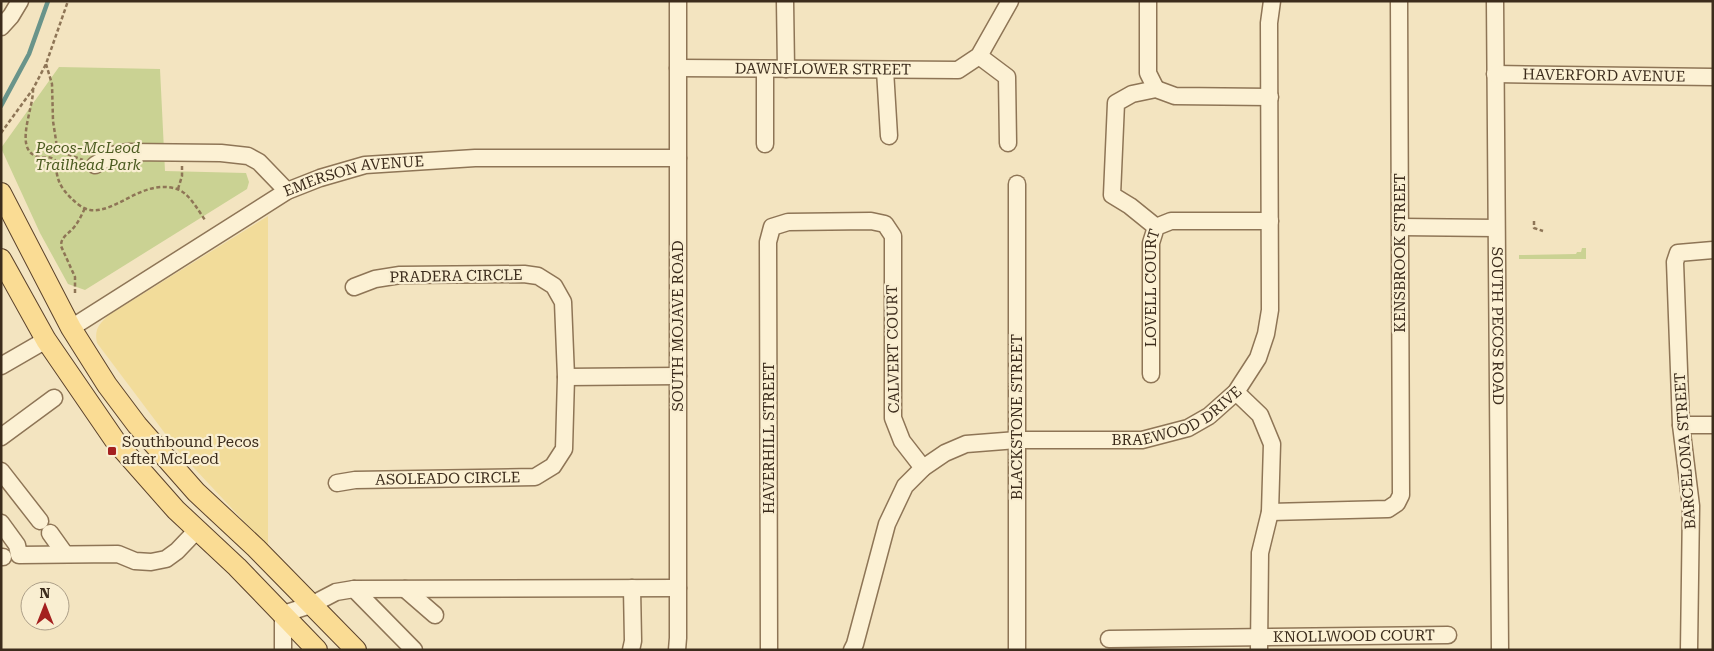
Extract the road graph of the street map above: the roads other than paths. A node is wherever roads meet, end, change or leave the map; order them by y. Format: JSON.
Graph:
{"nodes":[{"id":1,"x":20,"y":1,"type":"edge"},
{"id":2,"x":678,"y":1,"type":"edge"},
{"id":3,"x":785,"y":1,"type":"edge"},
{"id":4,"x":1010,"y":1,"type":"edge"},
{"id":5,"x":1148,"y":1,"type":"edge"},
{"id":6,"x":1272,"y":1,"type":"edge"},
{"id":7,"x":1399,"y":1,"type":"edge"},
{"id":8,"x":1495,"y":1,"type":"edge"},
{"id":9,"x":1,"y":28,"type":"edge"},
{"id":10,"x":973,"y":60,"type":"junction"},
{"id":11,"x":678,"y":68,"type":"junction"},
{"id":12,"x":765,"y":69,"type":"junction"},
{"id":13,"x":786,"y":69,"type":"junction"},
{"id":14,"x":885,"y":70,"type":"junction"},
{"id":15,"x":1495,"y":74,"type":"junction"},
{"id":16,"x":1713,"y":77,"type":"edge"},
{"id":17,"x":1156,"y":89,"type":"junction"},
{"id":18,"x":1270,"y":97,"type":"junction"},
{"id":19,"x":889,"y":136,"type":"dead end"},
{"id":20,"x":1008,"y":143,"type":"dead end"},
{"id":21,"x":765,"y":144,"type":"dead end"},
{"id":22,"x":678,"y":158,"type":"junction"},
{"id":23,"x":95,"y":165,"type":"road end"},
{"id":24,"x":1017,"y":184,"type":"dead end"},
{"id":25,"x":287,"y":191,"type":"junction"},
{"id":26,"x":3,"y":197,"type":"edge"},
{"id":27,"x":1270,"y":221,"type":"junction"},
{"id":28,"x":885,"y":224,"type":"joint"},
{"id":29,"x":1156,"y":227,"type":"junction"},
{"id":30,"x":1400,"y":227,"type":"junction"},
{"id":31,"x":1496,"y":228,"type":"junction"},
{"id":32,"x":1713,"y":250,"type":"edge"},
{"id":33,"x":1,"y":259,"type":"edge"},
{"id":34,"x":13,"y":281,"type":"junction"},
{"id":35,"x":354,"y":287,"type":"dead end"},
{"id":36,"x":71,"y":328,"type":"junction"},
{"id":37,"x":46,"y":340,"type":"junction"},
{"id":38,"x":1,"y":366,"type":"edge"},
{"id":39,"x":1151,"y":374,"type":"dead end"},
{"id":40,"x":566,"y":376,"type":"junction"},
{"id":41,"x":678,"y":376,"type":"junction"},
{"id":42,"x":107,"y":385,"type":"junction"},
{"id":43,"x":1236,"y":392,"type":"junction"},
{"id":44,"x":54,"y":398,"type":"dead end"},
{"id":45,"x":1681,"y":425,"type":"junction"},
{"id":46,"x":1713,"y":425,"type":"edge"},
{"id":47,"x":1,"y":437,"type":"edge"},
{"id":48,"x":1017,"y":440,"type":"junction"},
{"id":49,"x":923,"y":468,"type":"junction"},
{"id":50,"x":1,"y":471,"type":"edge"},
{"id":51,"x":337,"y":483,"type":"dead end"},
{"id":52,"x":1270,"y":512,"type":"junction"},
{"id":53,"x":1,"y":523,"type":"edge"},
{"id":54,"x":197,"y":530,"type":"junction"},
{"id":55,"x":65,"y":554,"type":"junction"},
{"id":56,"x":632,"y":588,"type":"junction"},
{"id":57,"x":678,"y":588,"type":"junction"},
{"id":58,"x":354,"y":589,"type":"junction"},
{"id":59,"x":405,"y":589,"type":"junction"},
{"id":60,"x":311,"y":605,"type":"junction"},
{"id":61,"x":283,"y":614,"type":"junction"},
{"id":62,"x":435,"y":615,"type":"dead end"},
{"id":63,"x":1448,"y":635,"type":"dead end"},
{"id":64,"x":1109,"y":638,"type":"dead end"},
{"id":65,"x":1259,"y":643,"type":"edge"},
{"id":66,"x":282,"y":650,"type":"edge"},
{"id":67,"x":318,"y":650,"type":"edge"},
{"id":68,"x":356,"y":650,"type":"edge"},
{"id":69,"x":414,"y":650,"type":"edge"},
{"id":70,"x":632,"y":650,"type":"edge"},
{"id":71,"x":677,"y":650,"type":"edge"},
{"id":72,"x":769,"y":650,"type":"edge"},
{"id":73,"x":852,"y":650,"type":"edge"},
{"id":74,"x":1018,"y":650,"type":"edge"},
{"id":75,"x":1500,"y":650,"type":"edge"},
{"id":76,"x":1689,"y":650,"type":"edge"}],
"edges":[{"from":1,"to":9,"type":"street"},
{"from":2,"to":11,"type":"street","name":"SOUTH MOJAVE ROAD"},
{"from":3,"to":13,"type":"street"},
{"from":4,"to":10,"type":"street"},
{"from":5,"to":17,"type":"street"},
{"from":6,"to":18,"type":"street","name":"BRAEWOOD DRIVE"},
{"from":7,"to":30,"type":"street","name":"KENSBROOK STREET"},
{"from":8,"to":15,"type":"street","name":"SOUTH PECOS ROAD"},
{"from":10,"to":14,"type":"street","name":"DAWNFLOWER STREET"},
{"from":10,"to":20,"type":"street"},
{"from":11,"to":12,"type":"street","name":"DAWNFLOWER STREET"},
{"from":11,"to":22,"type":"street","name":"SOUTH MOJAVE ROAD"},
{"from":12,"to":13,"type":"street","name":"DAWNFLOWER STREET"},
{"from":12,"to":21,"type":"street"},
{"from":13,"to":14,"type":"street","name":"DAWNFLOWER STREET"},
{"from":14,"to":19,"type":"street"},
{"from":15,"to":16,"type":"street","name":"HAVERFORD AVENUE"},
{"from":15,"to":31,"type":"street","name":"SOUTH PECOS ROAD"},
{"from":17,"to":18,"type":"street"},
{"from":17,"to":29,"type":"street"},
{"from":18,"to":27,"type":"street","name":"BRAEWOOD DRIVE"},
{"from":22,"to":25,"type":"street","name":"EMERSON AVENUE"},
{"from":22,"to":41,"type":"street","name":"SOUTH MOJAVE ROAD"},
{"from":23,"to":25,"type":"street"},
{"from":24,"to":48,"type":"street","name":"BLACKSTONE STREET"},
{"from":25,"to":36,"type":"street","name":"EMERSON AVENUE"},
{"from":26,"to":36,"type":"main road"},
{"from":27,"to":29,"type":"street","name":"LOVELL COURT"},
{"from":27,"to":43,"type":"street","name":"BRAEWOOD DRIVE"},
{"from":28,"to":49,"type":"street","name":"CALVERT COURT"},
{"from":28,"to":72,"type":"street","name":"HAVERHILL STREET"},
{"from":29,"to":39,"type":"street","name":"LOVELL COURT"},
{"from":30,"to":31,"type":"street"},
{"from":30,"to":52,"type":"street","name":"KENSBROOK STREET"},
{"from":31,"to":75,"type":"street","name":"SOUTH PECOS ROAD"},
{"from":32,"to":45,"type":"street","name":"BARCELONA STREET"},
{"from":33,"to":34,"type":"main road"},
{"from":34,"to":36,"type":"main road"},
{"from":34,"to":37,"type":"main road"},
{"from":35,"to":40,"type":"street","name":"PRADERA CIRCLE"},
{"from":36,"to":42,"type":"main road"},
{"from":37,"to":38,"type":"street"},
{"from":37,"to":42,"type":"main road"},
{"from":37,"to":54,"type":"main road"},
{"from":40,"to":41,"type":"street"},
{"from":40,"to":51,"type":"street","name":"ASOLEADO CIRCLE"},
{"from":41,"to":57,"type":"street","name":"SOUTH MOJAVE ROAD"},
{"from":42,"to":60,"type":"main road"},
{"from":43,"to":48,"type":"street","name":"BRAEWOOD DRIVE"},
{"from":43,"to":52,"type":"street"},
{"from":44,"to":47,"type":"street"},
{"from":45,"to":46,"type":"street"},
{"from":45,"to":76,"type":"street","name":"BARCELONA STREET"},
{"from":48,"to":49,"type":"street","name":"BRAEWOOD DRIVE"},
{"from":48,"to":74,"type":"street","name":"BLACKSTONE STREET"},
{"from":49,"to":73,"type":"street","name":"BRAEWOOD DRIVE"},
{"from":50,"to":55,"type":"street"},
{"from":52,"to":65,"type":"street"},
{"from":53,"to":55,"type":"street"},
{"from":54,"to":55,"type":"street"},
{"from":54,"to":61,"type":"main road"},
{"from":56,"to":57,"type":"street"},
{"from":56,"to":59,"type":"street"},
{"from":56,"to":70,"type":"street"},
{"from":57,"to":71,"type":"street","name":"SOUTH MOJAVE ROAD"},
{"from":58,"to":59,"type":"street"},
{"from":58,"to":60,"type":"street"},
{"from":58,"to":69,"type":"street"},
{"from":59,"to":62,"type":"street"},
{"from":60,"to":61,"type":"street"},
{"from":60,"to":68,"type":"main road"},
{"from":61,"to":66,"type":"street"},
{"from":61,"to":67,"type":"main road"},
{"from":63,"to":65,"type":"street","name":"KNOLLWOOD COURT"},
{"from":64,"to":65,"type":"street","name":"KNOLLWOOD COURT"}]}
